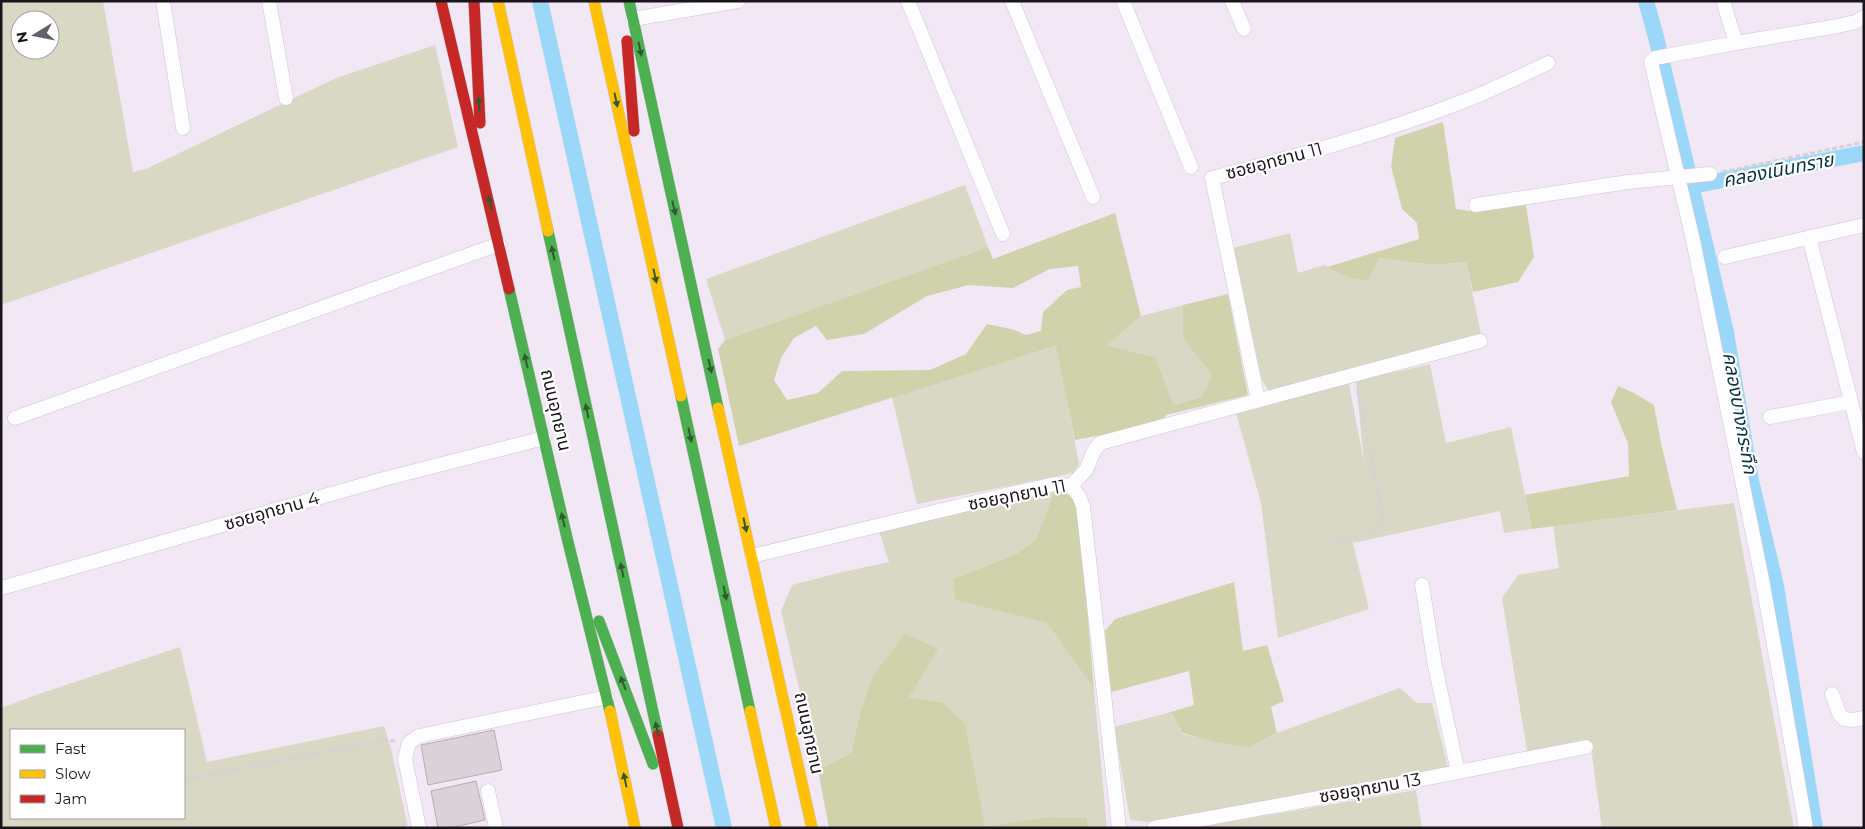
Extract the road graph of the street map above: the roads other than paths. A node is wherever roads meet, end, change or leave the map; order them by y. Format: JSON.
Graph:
{"nodes":[{"id":1,"x":163,"y":1,"type":"edge"},
{"id":2,"x":269,"y":1,"type":"edge"},
{"id":3,"x":441,"y":1,"type":"edge"},
{"id":4,"x":474,"y":1,"type":"edge"},
{"id":5,"x":498,"y":1,"type":"edge"},
{"id":6,"x":594,"y":1,"type":"edge"},
{"id":7,"x":625,"y":1,"type":"edge"},
{"id":8,"x":629,"y":1,"type":"edge"},
{"id":9,"x":738,"y":1,"type":"edge"},
{"id":10,"x":908,"y":1,"type":"edge"},
{"id":11,"x":1012,"y":1,"type":"edge"},
{"id":12,"x":1124,"y":1,"type":"edge"},
{"id":13,"x":1232,"y":1,"type":"edge"},
{"id":14,"x":1723,"y":1,"type":"edge"},
{"id":15,"x":1864,"y":17,"type":"edge"},
{"id":16,"x":634,"y":19,"type":"junction"},
{"id":17,"x":1244,"y":29,"type":"dead end"},
{"id":18,"x":1736,"y":43,"type":"junction"},
{"id":19,"x":1548,"y":63,"type":"dead end"},
{"id":20,"x":286,"y":98,"type":"dead end"},
{"id":21,"x":183,"y":128,"type":"dead end"},
{"id":22,"x":1191,"y":167,"type":"dead end"},
{"id":23,"x":482,"y":170,"type":"junction"},
{"id":24,"x":1710,"y":174,"type":"road end"},
{"id":25,"x":1681,"y":178,"type":"junction"},
{"id":26,"x":1093,"y":197,"type":"dead end"},
{"id":27,"x":1476,"y":205,"type":"dead end"},
{"id":28,"x":1864,"y":225,"type":"edge"},
{"id":29,"x":644,"y":228,"type":"junction"},
{"id":30,"x":1003,"y":234,"type":"dead end"},
{"id":31,"x":1809,"y":236,"type":"junction"},
{"id":32,"x":499,"y":244,"type":"junction"},
{"id":33,"x":1725,"y":257,"type":"dead end"},
{"id":34,"x":1480,"y":341,"type":"dead end"},
{"id":35,"x":1258,"y":400,"type":"junction"},
{"id":36,"x":1851,"y":402,"type":"junction"},
{"id":37,"x":1770,"y":417,"type":"dead end"},
{"id":38,"x":15,"y":418,"type":"dead end"},
{"id":39,"x":544,"y":438,"type":"junction"},
{"id":40,"x":1864,"y":452,"type":"edge"},
{"id":41,"x":1071,"y":486,"type":"junction"},
{"id":42,"x":568,"y":542,"type":"junction"},
{"id":43,"x":752,"y":556,"type":"junction"},
{"id":44,"x":1422,"y":585,"type":"dead end"},
{"id":45,"x":1,"y":588,"type":"edge"},
{"id":46,"x":1832,"y":694,"type":"dead end"},
{"id":47,"x":607,"y":697,"type":"junction"},
{"id":48,"x":1864,"y":718,"type":"edge"},
{"id":49,"x":1586,"y":747,"type":"dead end"},
{"id":50,"x":1458,"y":772,"type":"junction"},
{"id":51,"x":488,"y":791,"type":"dead end"},
{"id":52,"x":419,"y":828,"type":"edge"},
{"id":53,"x":496,"y":828,"type":"edge"},
{"id":54,"x":635,"y":828,"type":"edge"},
{"id":55,"x":674,"y":828,"type":"edge"},
{"id":56,"x":678,"y":828,"type":"edge"},
{"id":57,"x":776,"y":828,"type":"edge"},
{"id":58,"x":812,"y":828,"type":"edge"},
{"id":59,"x":1118,"y":828,"type":"edge"},
{"id":60,"x":1154,"y":828,"type":"edge"},
{"id":61,"x":1806,"y":828,"type":"edge"}],
"edges":[{"from":1,"to":21,"type":"street"},
{"from":2,"to":20,"type":"street"},
{"from":3,"to":23,"type":"main road","name":"ถนนอุทยาน"},
{"from":23,"to":4,"type":"main road","one_way":true},
{"from":56,"to":5,"type":"main road","name":"ถนนอุทยาน","one_way":true},
{"from":6,"to":29,"type":"main road","one_way":true},
{"from":7,"to":29,"type":"main road"},
{"from":8,"to":16,"type":"main road","name":"ถนนอุทยาน"},
{"from":9,"to":16,"type":"street"},
{"from":10,"to":30,"type":"street"},
{"from":11,"to":26,"type":"street"},
{"from":12,"to":22,"type":"street"},
{"from":13,"to":17,"type":"street"},
{"from":14,"to":18,"type":"street"},
{"from":15,"to":18,"type":"street"},
{"from":16,"to":43,"type":"main road","name":"ถนนอุทยาน","one_way":true},
{"from":18,"to":25,"type":"street"},
{"from":19,"to":35,"type":"street","name":"ซอยอุทยาน 11"},
{"from":32,"to":23,"type":"main road","name":"ถนนอุทยาน","one_way":true},
{"from":24,"to":25,"type":"street"},
{"from":25,"to":27,"type":"street"},
{"from":25,"to":61,"type":"street"},
{"from":28,"to":31,"type":"street"},
{"from":29,"to":57,"type":"main road","one_way":true},
{"from":31,"to":33,"type":"street"},
{"from":31,"to":36,"type":"street"},
{"from":32,"to":38,"type":"street"},
{"from":39,"to":32,"type":"main road","name":"ถนนอุทยาน","one_way":true},
{"from":34,"to":35,"type":"street","name":"ซอยอุทยาน 11"},
{"from":35,"to":41,"type":"street","name":"ซอยอุทยาน 11"},
{"from":36,"to":37,"type":"street"},
{"from":36,"to":40,"type":"street"},
{"from":42,"to":39,"type":"main road","name":"ถนนอุทยาน","one_way":true},
{"from":39,"to":45,"type":"street","name":"ซอยอุทยาน 4"},
{"from":41,"to":43,"type":"street","name":"ซอยอุทยาน 11"},
{"from":41,"to":59,"type":"street"},
{"from":42,"to":47,"type":"main road","name":"ถนนอุทยาน"},
{"from":55,"to":42,"type":"main road","one_way":true},
{"from":43,"to":58,"type":"main road","name":"ถนนอุทยาน"},
{"from":44,"to":50,"type":"street"},
{"from":46,"to":48,"type":"street"},
{"from":47,"to":52,"type":"street"},
{"from":54,"to":47,"type":"main road","name":"ถนนอุทยาน","one_way":true},
{"from":49,"to":50,"type":"street","name":"ซอยอุทยาน 13"},
{"from":50,"to":60,"type":"street","name":"ซอยอุทยาน 13"},
{"from":51,"to":53,"type":"street"}]}
